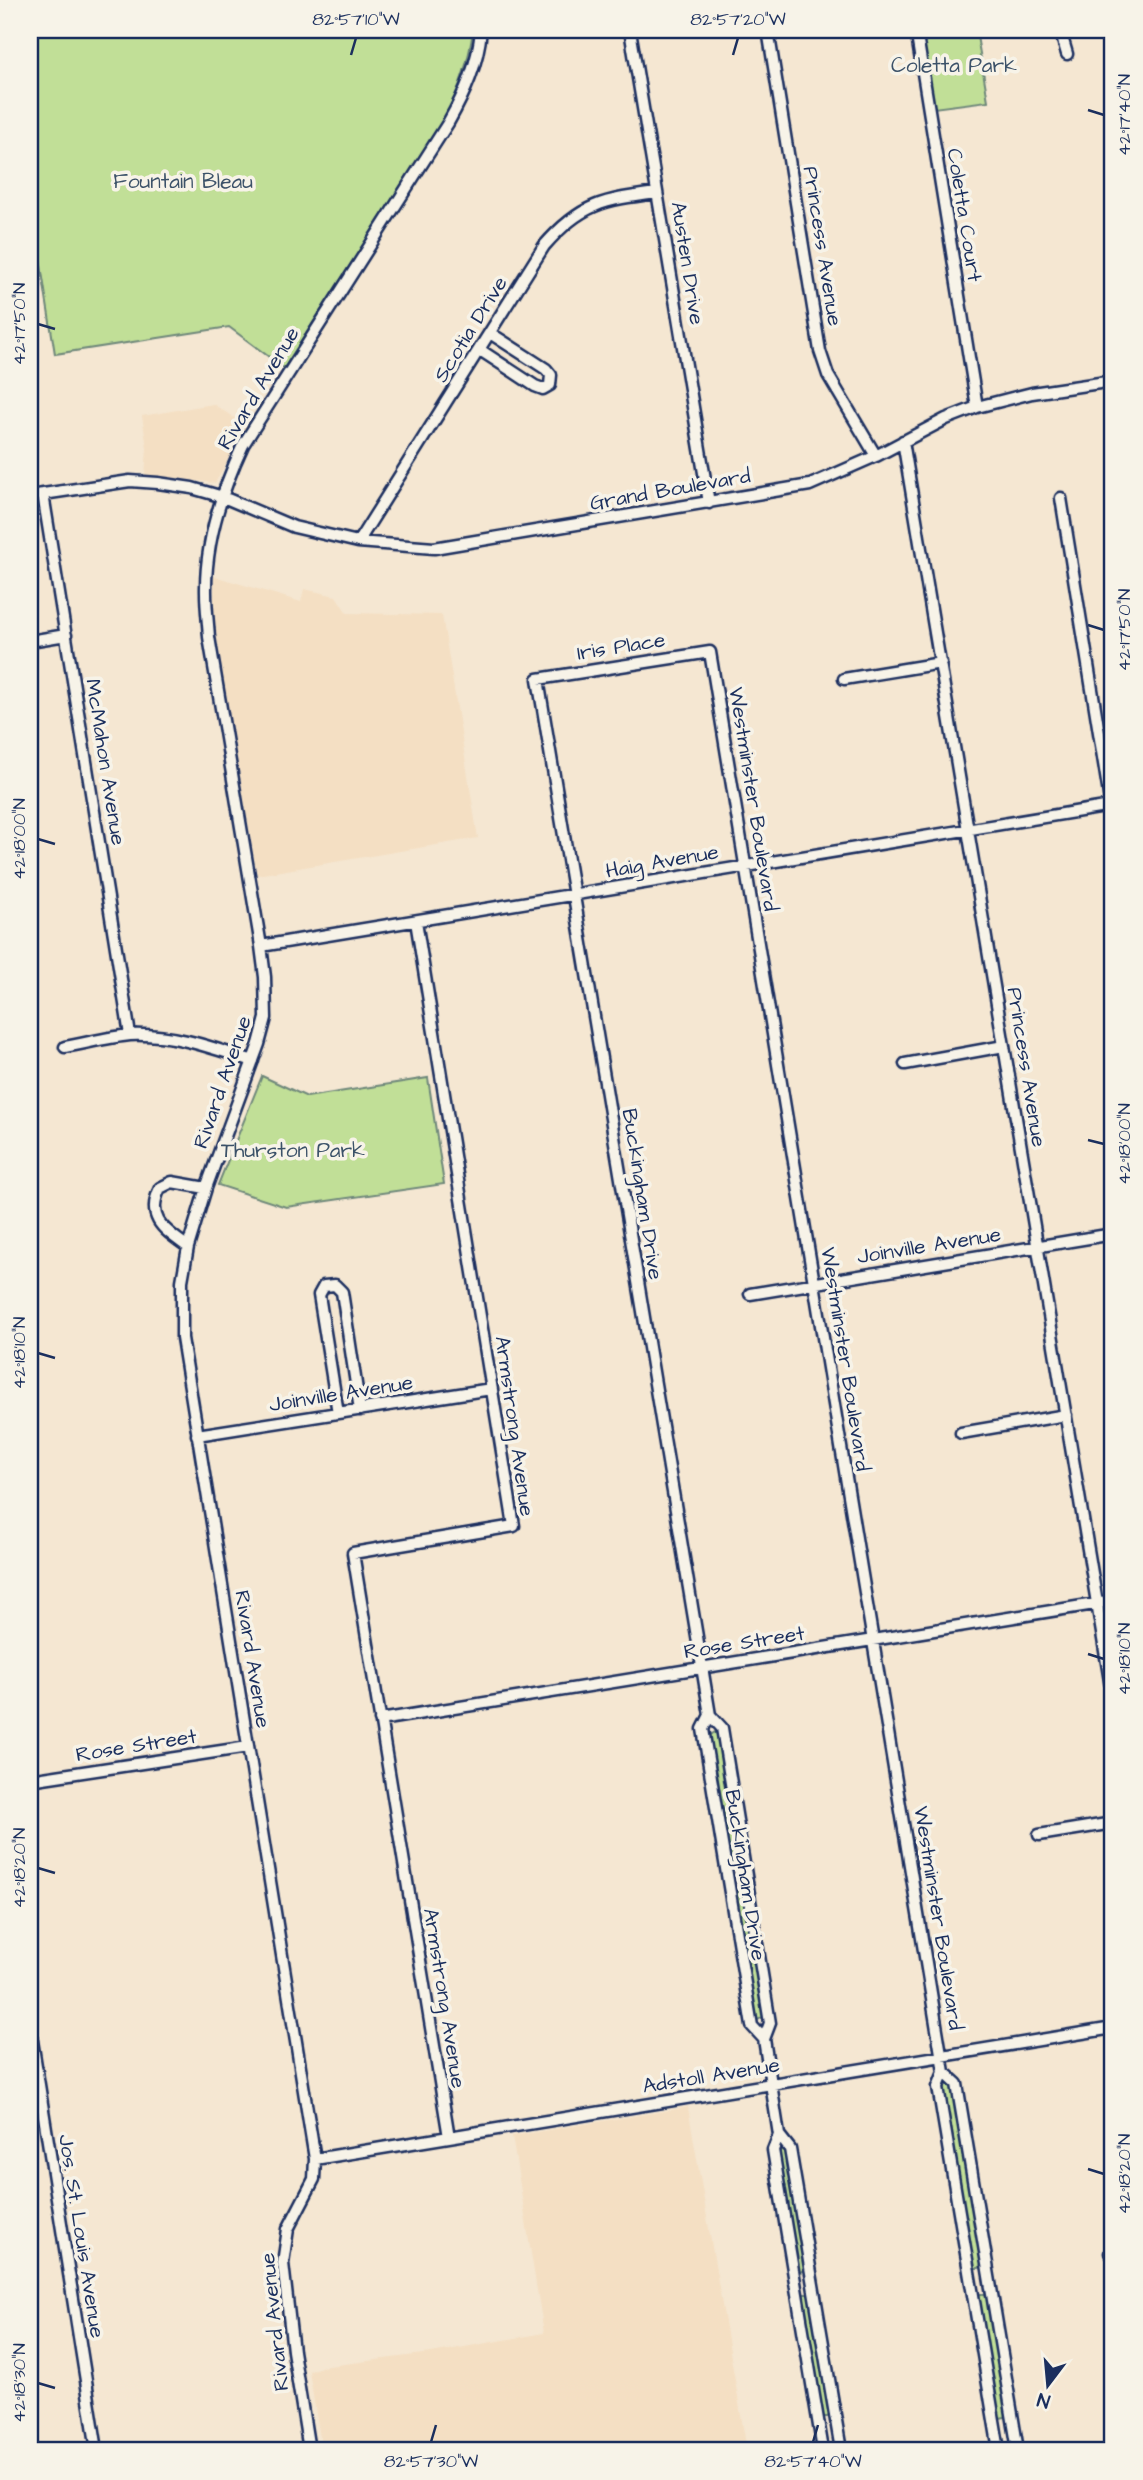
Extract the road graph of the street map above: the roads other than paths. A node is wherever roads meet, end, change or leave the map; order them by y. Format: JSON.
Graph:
{"nodes":[{"id":1,"x":481,"y":30,"type":"edge"},
{"id":2,"x":630,"y":30,"type":"edge"},
{"id":3,"x":768,"y":30,"type":"edge"},
{"id":4,"x":916,"y":30,"type":"edge"},
{"id":5,"x":1060,"y":30,"type":"edge"},
{"id":6,"x":1067,"y":54,"type":"dead end"},
{"id":7,"x":657,"y":193,"type":"junction"},
{"id":8,"x":490,"y":332,"type":"junction"},
{"id":9,"x":480,"y":350,"type":"junction"},
{"id":10,"x":1113,"y":381,"type":"edge"},
{"id":11,"x":977,"y":407,"type":"junction"},
{"id":12,"x":904,"y":441,"type":"junction"},
{"id":13,"x":876,"y":456,"type":"junction"},
{"id":14,"x":43,"y":494,"type":"junction"},
{"id":15,"x":30,"y":496,"type":"edge"},
{"id":16,"x":223,"y":497,"type":"junction"},
{"id":17,"x":1060,"y":498,"type":"dead end"},
{"id":18,"x":709,"y":503,"type":"junction"},
{"id":19,"x":358,"y":542,"type":"junction"},
{"id":20,"x":66,"y":635,"type":"junction"},
{"id":21,"x":30,"y":641,"type":"edge"},
{"id":22,"x":710,"y":652,"type":"joint"},
{"id":23,"x":940,"y":663,"type":"junction"},
{"id":24,"x":538,"y":678,"type":"joint"},
{"id":25,"x":844,"y":679,"type":"dead end"},
{"id":26,"x":1111,"y":806,"type":"junction"},
{"id":27,"x":1113,"y":819,"type":"edge"},
{"id":28,"x":968,"y":830,"type":"junction"},
{"id":29,"x":746,"y":866,"type":"junction"},
{"id":30,"x":574,"y":895,"type":"junction"},
{"id":31,"x":416,"y":921,"type":"junction"},
{"id":32,"x":261,"y":946,"type":"junction"},
{"id":33,"x":130,"y":1035,"type":"junction"},
{"id":34,"x":1004,"y":1046,"type":"junction"},
{"id":35,"x":65,"y":1047,"type":"dead end"},
{"id":36,"x":253,"y":1061,"type":"junction"},
{"id":37,"x":905,"y":1064,"type":"dead end"},
{"id":38,"x":206,"y":1188,"type":"junction"},
{"id":39,"x":1113,"y":1234,"type":"edge"},
{"id":40,"x":188,"y":1247,"type":"junction"},
{"id":41,"x":1038,"y":1247,"type":"junction"},
{"id":42,"x":814,"y":1283,"type":"junction"},
{"id":43,"x":750,"y":1294,"type":"dead end"},
{"id":44,"x":491,"y":1389,"type":"junction"},
{"id":45,"x":360,"y":1410,"type":"junction"},
{"id":46,"x":338,"y":1413,"type":"junction"},
{"id":47,"x":1066,"y":1415,"type":"junction"},
{"id":48,"x":961,"y":1433,"type":"dead end"},
{"id":49,"x":197,"y":1435,"type":"junction"},
{"id":50,"x":1113,"y":1601,"type":"edge"},
{"id":51,"x":1097,"y":1603,"type":"junction"},
{"id":52,"x":873,"y":1640,"type":"junction"},
{"id":53,"x":702,"y":1668,"type":"junction"},
{"id":54,"x":1113,"y":1699,"type":"edge"},
{"id":55,"x":710,"y":1715,"type":"junction"},
{"id":56,"x":380,"y":1720,"type":"junction"},
{"id":57,"x":248,"y":1747,"type":"junction"},
{"id":58,"x":30,"y":1780,"type":"edge"},
{"id":59,"x":1113,"y":1824,"type":"edge"},
{"id":60,"x":1039,"y":1835,"type":"dead end"},
{"id":61,"x":30,"y":2028,"type":"edge"},
{"id":62,"x":1113,"y":2028,"type":"edge"},
{"id":63,"x":764,"y":2039,"type":"junction"},
{"id":64,"x":942,"y":2056,"type":"junction"},
{"id":65,"x":944,"y":2072,"type":"junction"},
{"id":66,"x":771,"y":2084,"type":"junction"},
{"id":67,"x":779,"y":2135,"type":"junction"},
{"id":68,"x":449,"y":2137,"type":"junction"},
{"id":69,"x":316,"y":2159,"type":"junction"},
{"id":70,"x":97,"y":2450,"type":"edge"},
{"id":71,"x":309,"y":2450,"type":"edge"},
{"id":72,"x":823,"y":2450,"type":"edge"},
{"id":73,"x":841,"y":2450,"type":"edge"},
{"id":74,"x":999,"y":2450,"type":"edge"},
{"id":75,"x":1018,"y":2450,"type":"edge"}],
"edges":[{"from":1,"to":16,"type":"street","name":"Rivard Avenue"},
{"from":2,"to":7,"type":"street","name":"Austen Drive"},
{"from":3,"to":13,"type":"street","name":"Princess Avenue"},
{"from":4,"to":11,"type":"street","name":"Coletta Court"},
{"from":5,"to":6,"type":"street"},
{"from":7,"to":8,"type":"street","name":"Scotia Drive"},
{"from":7,"to":18,"type":"street","name":"Austen Drive"},
{"from":8,"to":9,"type":"street","name":"Scotia Drive"},
{"from":8,"to":9,"type":"street"},
{"from":9,"to":19,"type":"street","name":"Scotia Drive"},
{"from":10,"to":11,"type":"street","name":"Grand Boulevard"},
{"from":11,"to":12,"type":"street","name":"Grand Boulevard"},
{"from":12,"to":13,"type":"street","name":"Grand Boulevard"},
{"from":12,"to":23,"type":"street","name":"Princess Avenue"},
{"from":13,"to":18,"type":"street","name":"Grand Boulevard"},
{"from":14,"to":15,"type":"street","name":"Grand Boulevard"},
{"from":14,"to":16,"type":"street","name":"Grand Boulevard"},
{"from":14,"to":20,"type":"street","name":"McMahon Avenue"},
{"from":16,"to":19,"type":"street","name":"Grand Boulevard"},
{"from":16,"to":32,"type":"street","name":"Rivard Avenue"},
{"from":17,"to":26,"type":"street"},
{"from":18,"to":19,"type":"street","name":"Grand Boulevard"},
{"from":20,"to":21,"type":"street"},
{"from":20,"to":33,"type":"street","name":"McMahon Avenue"},
{"from":22,"to":24,"type":"street","name":"Iris Place"},
{"from":22,"to":29,"type":"street","name":"Westminster Boulevard"},
{"from":23,"to":25,"type":"street"},
{"from":23,"to":28,"type":"street","name":"Princess Avenue"},
{"from":24,"to":30,"type":"street","name":"Buckingham Drive"},
{"from":26,"to":27,"type":"street"},
{"from":26,"to":28,"type":"street","name":"Haig Avenue"},
{"from":28,"to":29,"type":"street","name":"Haig Avenue"},
{"from":28,"to":34,"type":"street","name":"Princess Avenue"},
{"from":29,"to":30,"type":"street","name":"Haig Avenue"},
{"from":29,"to":42,"type":"street","name":"Westminster Boulevard"},
{"from":30,"to":31,"type":"street","name":"Haig Avenue"},
{"from":30,"to":53,"type":"street","name":"Buckingham Drive"},
{"from":31,"to":32,"type":"street","name":"Haig Avenue"},
{"from":31,"to":44,"type":"street","name":"Armstrong Avenue"},
{"from":32,"to":36,"type":"street","name":"Rivard Avenue"},
{"from":33,"to":35,"type":"street"},
{"from":33,"to":36,"type":"street"},
{"from":34,"to":37,"type":"street"},
{"from":34,"to":41,"type":"street","name":"Princess Avenue"},
{"from":36,"to":38,"type":"street","name":"Rivard Avenue"},
{"from":38,"to":40,"type":"street","name":"Rivard Avenue"},
{"from":38,"to":40,"type":"street"},
{"from":39,"to":41,"type":"street","name":"Joinville Avenue"},
{"from":40,"to":49,"type":"street","name":"Rivard Avenue"},
{"from":41,"to":42,"type":"street","name":"Joinville Avenue"},
{"from":41,"to":47,"type":"street","name":"Princess Avenue"},
{"from":42,"to":43,"type":"street","name":"Joinville Avenue"},
{"from":42,"to":52,"type":"street","name":"Westminster Boulevard"},
{"from":44,"to":45,"type":"street","name":"Joinville Avenue"},
{"from":44,"to":56,"type":"street","name":"Armstrong Avenue"},
{"from":45,"to":46,"type":"street","name":"Joinville Avenue"},
{"from":45,"to":46,"type":"street"},
{"from":46,"to":49,"type":"street","name":"Joinville Avenue"},
{"from":47,"to":48,"type":"street"},
{"from":47,"to":51,"type":"street","name":"Princess Avenue"},
{"from":49,"to":57,"type":"street","name":"Rivard Avenue"},
{"from":50,"to":51,"type":"street","name":"Rose Street"},
{"from":51,"to":52,"type":"street","name":"Rose Street"},
{"from":51,"to":54,"type":"street","name":"Princess Avenue"},
{"from":52,"to":53,"type":"street","name":"Rose Street"},
{"from":52,"to":64,"type":"street","name":"Westminster Boulevard"},
{"from":53,"to":55,"type":"street","name":"Buckingham Drive"},
{"from":53,"to":56,"type":"street","name":"Rose Street"},
{"from":55,"to":63,"type":"street","name":"Buckingham Drive"},
{"from":55,"to":63,"type":"street","name":"Buckingham Drive"},
{"from":56,"to":68,"type":"street","name":"Armstrong Avenue"},
{"from":57,"to":58,"type":"street","name":"Rose Street"},
{"from":57,"to":69,"type":"street","name":"Rivard Avenue"},
{"from":59,"to":60,"type":"street"},
{"from":61,"to":70,"type":"street","name":"Jos. St. Louis Avenue"},
{"from":62,"to":64,"type":"street","name":"Adstoll Avenue"},
{"from":63,"to":66,"type":"street","name":"Buckingham Drive"},
{"from":64,"to":65,"type":"street","name":"Westminster Boulevard"},
{"from":64,"to":66,"type":"street","name":"Adstoll Avenue"},
{"from":65,"to":74,"type":"street","name":"Westminster Boulevard"},
{"from":65,"to":75,"type":"street","name":"Westminster Boulevard"},
{"from":66,"to":67,"type":"street","name":"Buckingham Drive"},
{"from":66,"to":68,"type":"street","name":"Adstoll Avenue"},
{"from":67,"to":72,"type":"street","name":"Buckingham Drive"},
{"from":67,"to":73,"type":"street","name":"Buckingham Drive"},
{"from":68,"to":69,"type":"street","name":"Adstoll Avenue"},
{"from":69,"to":71,"type":"street","name":"Rivard Avenue"}]}
